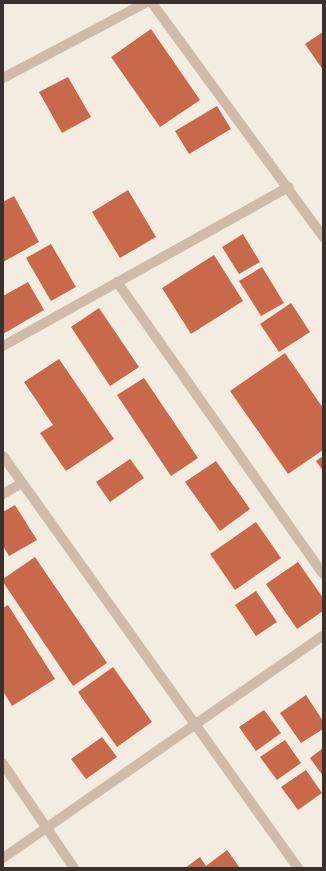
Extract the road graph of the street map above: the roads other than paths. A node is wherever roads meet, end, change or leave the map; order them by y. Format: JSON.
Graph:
{"nodes":[{"id":1,"x":145,"y":3,"type":"edge"},
{"id":2,"x":152,"y":3,"type":"edge"},
{"id":3,"x":3,"y":78,"type":"edge"},
{"id":4,"x":289,"y":187,"type":"junction"},
{"id":5,"x":323,"y":237,"type":"edge"},
{"id":6,"x":117,"y":282,"type":"junction"},
{"id":7,"x":3,"y":346,"type":"edge"},
{"id":8,"x":3,"y":456,"type":"edge"},
{"id":9,"x":22,"y":483,"type":"junction"},
{"id":10,"x":3,"y":494,"type":"edge"},
{"id":11,"x":323,"y":574,"type":"edge"},
{"id":12,"x":323,"y":636,"type":"edge"},
{"id":13,"x":196,"y":724,"type":"junction"},
{"id":14,"x":3,"y":764,"type":"edge"},
{"id":15,"x":46,"y":830,"type":"junction"},
{"id":16,"x":3,"y":858,"type":"edge"},
{"id":17,"x":74,"y":868,"type":"edge"},
{"id":18,"x":298,"y":868,"type":"edge"}],
"edges":[{"from":1,"to":3,"type":"street"},
{"from":2,"to":4,"type":"street"},
{"from":4,"to":5,"type":"street"},
{"from":4,"to":6,"type":"street"},
{"from":6,"to":7,"type":"street"},
{"from":6,"to":11,"type":"street"},
{"from":8,"to":9,"type":"street"},
{"from":9,"to":10,"type":"street"},
{"from":9,"to":13,"type":"street"},
{"from":12,"to":13,"type":"street"},
{"from":13,"to":15,"type":"street"},
{"from":13,"to":18,"type":"street"},
{"from":14,"to":15,"type":"street"},
{"from":15,"to":16,"type":"street"},
{"from":15,"to":17,"type":"street"}]}
